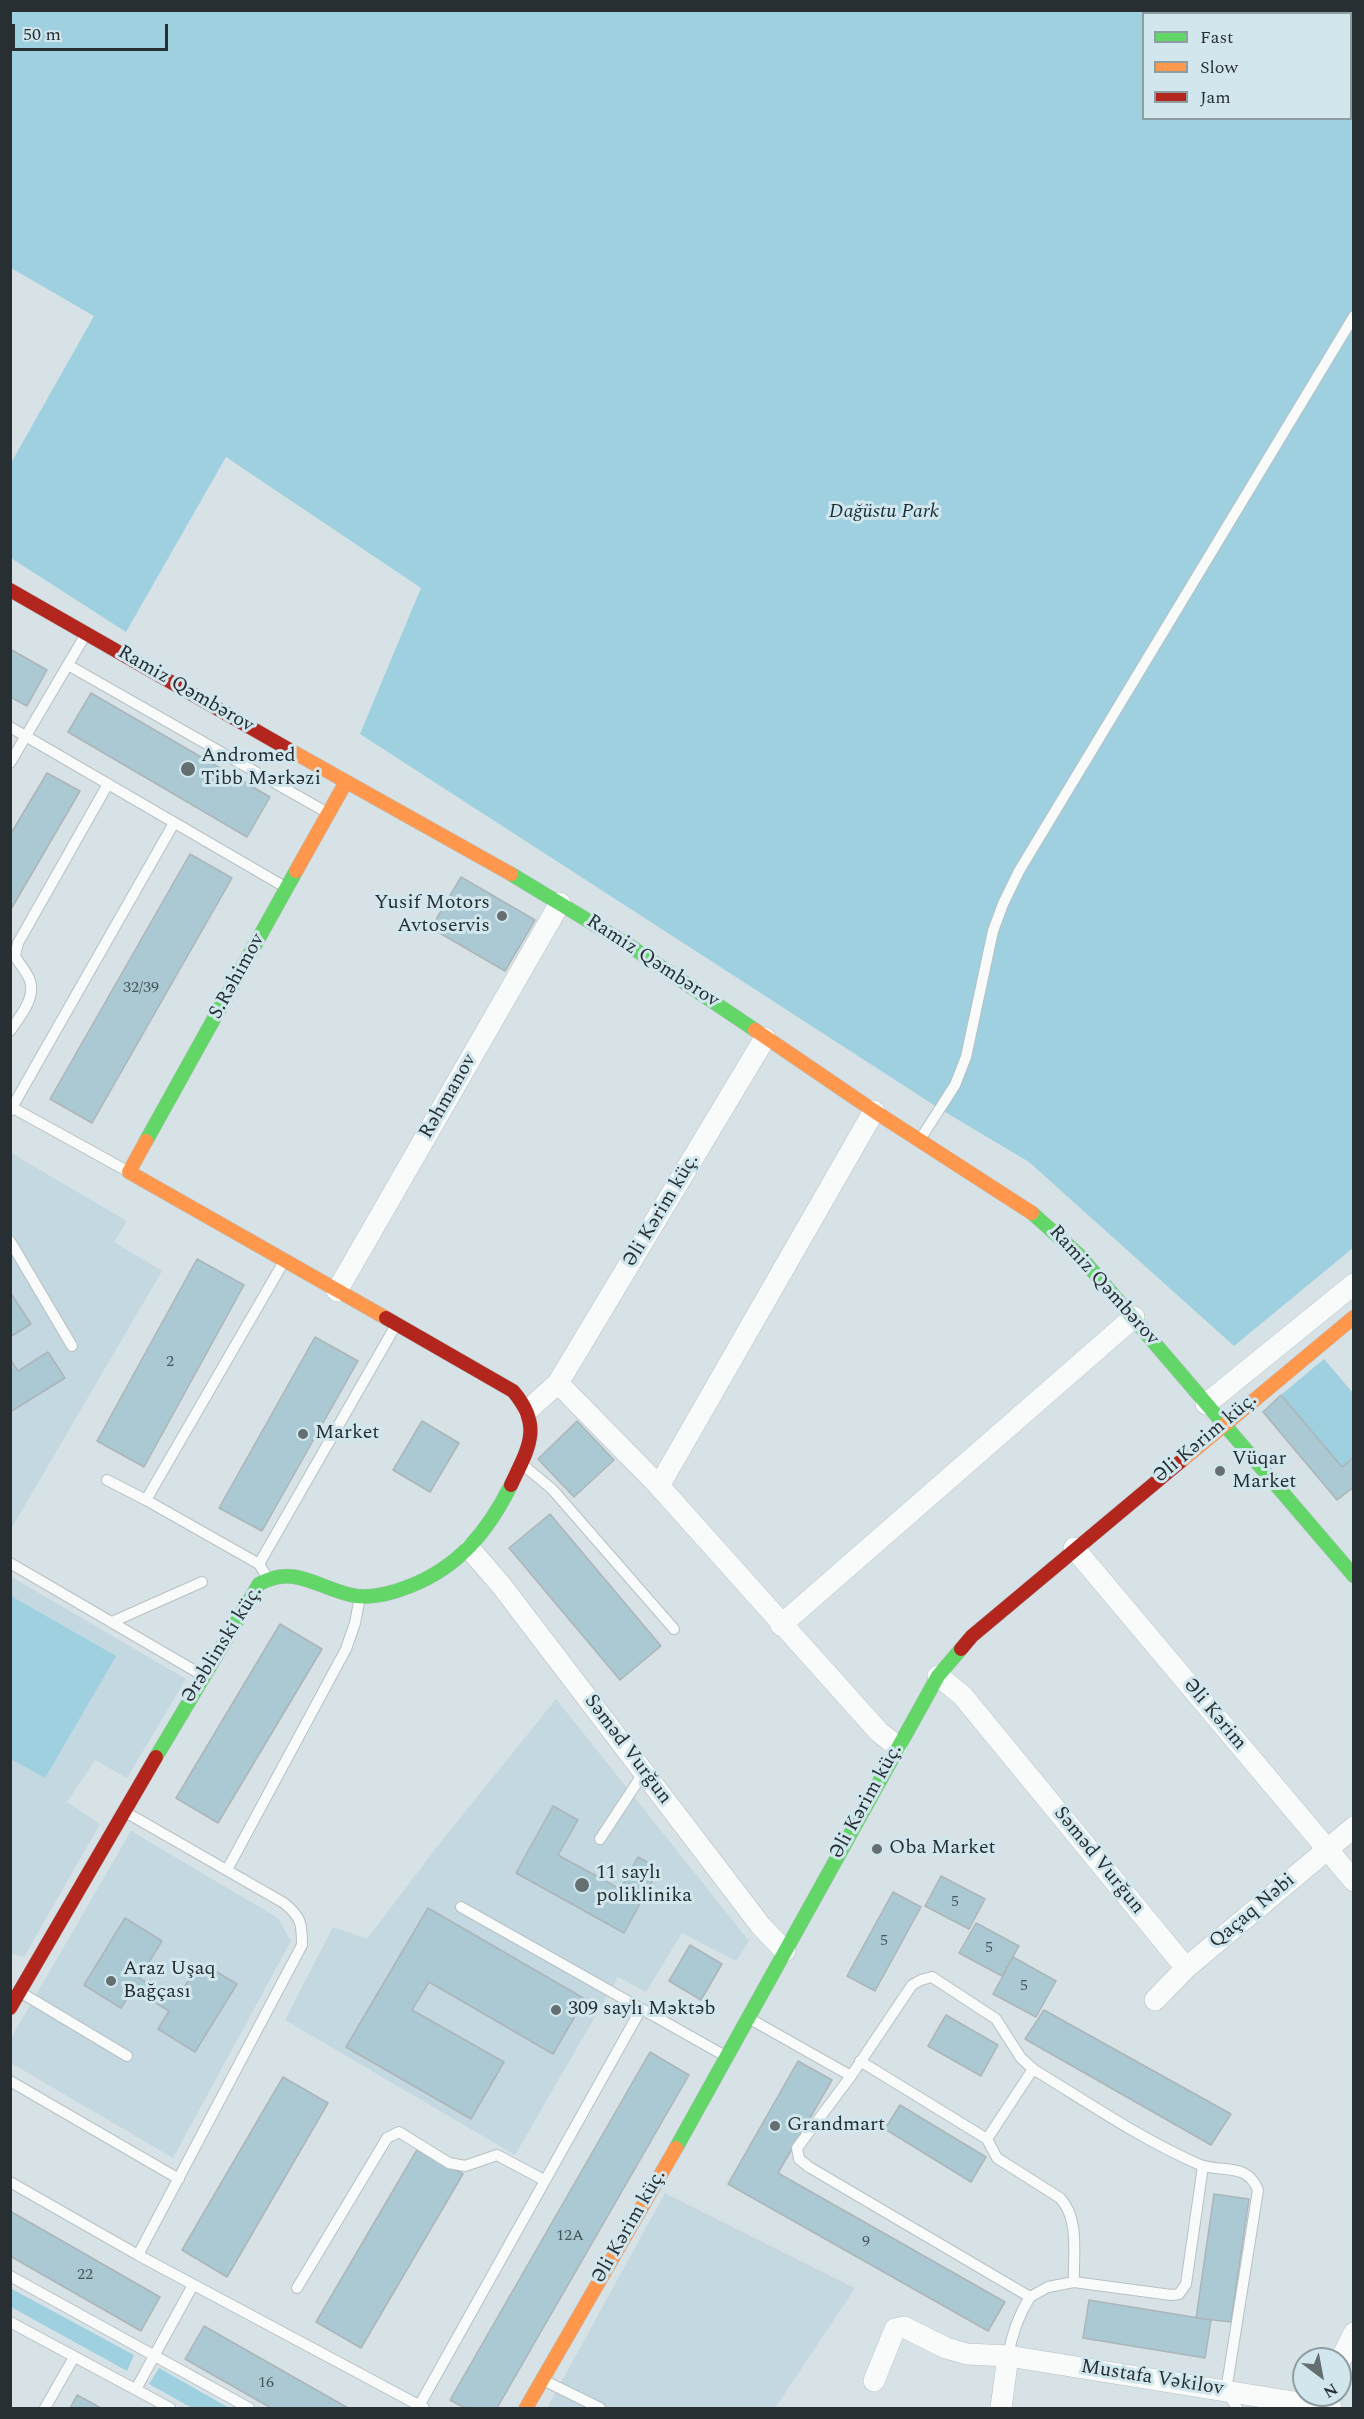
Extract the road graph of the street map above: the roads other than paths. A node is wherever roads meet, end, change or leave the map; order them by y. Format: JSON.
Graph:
{"nodes":[{"id":1,"x":1353,"y":316,"type":"edge"},
{"id":2,"x":10,"y":590,"type":"edge"},
{"id":3,"x":86,"y":634,"type":"junction"},
{"id":4,"x":68,"y":665,"type":"junction"},
{"id":5,"x":10,"y":727,"type":"edge"},
{"id":6,"x":27,"y":736,"type":"junction"},
{"id":7,"x":10,"y":763,"type":"edge"},
{"id":8,"x":346,"y":782,"type":"junction"},
{"id":9,"x":108,"y":784,"type":"junction"},
{"id":10,"x":329,"y":814,"type":"junction"},
{"id":11,"x":174,"y":823,"type":"junction"},
{"id":12,"x":288,"y":889,"type":"junction"},
{"id":13,"x":560,"y":903,"type":"junction"},
{"id":14,"x":10,"y":1031,"type":"edge"},
{"id":15,"x":765,"y":1038,"type":"junction"},
{"id":16,"x":12,"y":1110,"type":"edge"},
{"id":17,"x":874,"y":1111,"type":"junction"},
{"id":18,"x":920,"y":1140,"type":"junction"},
{"id":19,"x":129,"y":1172,"type":"junction"},
{"id":20,"x":10,"y":1241,"type":"edge"},
{"id":21,"x":284,"y":1260,"type":"junction"},
{"id":22,"x":1353,"y":1284,"type":"edge"},
{"id":23,"x":337,"y":1291,"type":"junction"},
{"id":24,"x":1134,"y":1317,"type":"junction"},
{"id":25,"x":1353,"y":1317,"type":"edge"},
{"id":26,"x":397,"y":1325,"type":"junction"},
{"id":27,"x":72,"y":1346,"type":"dead end"},
{"id":28,"x":558,"y":1383,"type":"junction"},
{"id":29,"x":1206,"y":1404,"type":"junction"},
{"id":30,"x":528,"y":1410,"type":"junction"},
{"id":31,"x":1224,"y":1425,"type":"junction"},
{"id":32,"x":521,"y":1463,"type":"junction"},
{"id":33,"x":108,"y":1480,"type":"dead end"},
{"id":34,"x":659,"y":1486,"type":"junction"},
{"id":35,"x":146,"y":1500,"type":"junction"},
{"id":36,"x":1074,"y":1548,"type":"junction"},
{"id":37,"x":470,"y":1549,"type":"junction"},
{"id":38,"x":10,"y":1563,"type":"edge"},
{"id":39,"x":259,"y":1564,"type":"junction"},
{"id":40,"x":1353,"y":1576,"type":"edge"},
{"id":41,"x":267,"y":1578,"type":"junction"},
{"id":42,"x":202,"y":1581,"type":"dead end"},
{"id":43,"x":360,"y":1597,"type":"junction"},
{"id":44,"x":112,"y":1622,"type":"junction"},
{"id":45,"x":781,"y":1625,"type":"junction"},
{"id":46,"x":674,"y":1629,"type":"dead end"},
{"id":47,"x":203,"y":1675,"type":"junction"},
{"id":48,"x":938,"y":1676,"type":"junction"},
{"id":49,"x":897,"y":1746,"type":"junction"},
{"id":50,"x":644,"y":1772,"type":"junction"},
{"id":51,"x":125,"y":1812,"type":"junction"},
{"id":52,"x":1353,"y":1827,"type":"edge"},
{"id":53,"x":600,"y":1839,"type":"dead end"},
{"id":54,"x":1327,"y":1850,"type":"junction"},
{"id":55,"x":226,"y":1869,"type":"junction"},
{"id":56,"x":1353,"y":1881,"type":"edge"},
{"id":57,"x":461,"y":1907,"type":"dead end"},
{"id":58,"x":785,"y":1951,"type":"junction"},
{"id":59,"x":1186,"y":1968,"type":"junction"},
{"id":60,"x":20,"y":1992,"type":"junction"},
{"id":61,"x":1155,"y":2000,"type":"dead end"},
{"id":62,"x":10,"y":2008,"type":"edge"},
{"id":63,"x":641,"y":2009,"type":"junction"},
{"id":64,"x":749,"y":2018,"type":"junction"},
{"id":65,"x":127,"y":2056,"type":"dead end"},
{"id":66,"x":728,"y":2057,"type":"junction"},
{"id":67,"x":860,"y":2061,"type":"junction"},
{"id":68,"x":1033,"y":2069,"type":"junction"},
{"id":69,"x":851,"y":2076,"type":"junction"},
{"id":70,"x":10,"y":2081,"type":"edge"},
{"id":71,"x":987,"y":2139,"type":"junction"},
{"id":72,"x":1203,"y":2166,"type":"junction"},
{"id":73,"x":179,"y":2179,"type":"junction"},
{"id":74,"x":544,"y":2180,"type":"junction"},
{"id":75,"x":10,"y":2182,"type":"edge"},
{"id":76,"x":138,"y":2254,"type":"junction"},
{"id":77,"x":10,"y":2276,"type":"edge"},
{"id":78,"x":1074,"y":2282,"type":"junction"},
{"id":79,"x":193,"y":2284,"type":"junction"},
{"id":80,"x":297,"y":2288,"type":"dead end"},
{"id":81,"x":1030,"y":2297,"type":"junction"},
{"id":82,"x":10,"y":2322,"type":"edge"},
{"id":83,"x":1353,"y":2333,"type":"edge"},
{"id":84,"x":1346,"y":2347,"type":"edge"},
{"id":85,"x":154,"y":2354,"type":"junction"},
{"id":86,"x":1008,"y":2356,"type":"junction"},
{"id":87,"x":74,"y":2357,"type":"junction"},
{"id":88,"x":542,"y":2380,"type":"junction"},
{"id":89,"x":874,"y":2381,"type":"dead end"},
{"id":90,"x":135,"y":2389,"type":"junction"},
{"id":91,"x":1231,"y":2400,"type":"edge"},
{"id":92,"x":422,"y":2407,"type":"edge"},
{"id":93,"x":45,"y":2409,"type":"edge"},
{"id":94,"x":170,"y":2409,"type":"edge"},
{"id":95,"x":249,"y":2409,"type":"edge"},
{"id":96,"x":526,"y":2409,"type":"edge"},
{"id":97,"x":600,"y":2409,"type":"edge"},
{"id":98,"x":1001,"y":2409,"type":"edge"},
{"id":99,"x":1332,"y":2409,"type":"edge"}],
"edges":[{"from":1,"to":18,"type":"lane"},
{"from":2,"to":3,"type":"street","name":"Ramiz Qəmbərov"},
{"from":3,"to":4,"type":"lane"},
{"from":3,"to":8,"type":"street","name":"Ramiz Qəmbərov"},
{"from":4,"to":6,"type":"lane"},
{"from":4,"to":10,"type":"lane"},
{"from":5,"to":6,"type":"lane"},
{"from":6,"to":7,"type":"lane"},
{"from":6,"to":9,"type":"lane"},
{"from":8,"to":10,"type":"street","name":"S.Rəhimov"},
{"from":8,"to":13,"type":"street","name":"Ramiz Qəmbərov"},
{"from":9,"to":11,"type":"lane"},
{"from":9,"to":14,"type":"lane"},
{"from":10,"to":12,"type":"street","name":"S.Rəhimov"},
{"from":11,"to":12,"type":"lane"},
{"from":11,"to":16,"type":"lane"},
{"from":12,"to":19,"type":"street","name":"S.Rəhimov"},
{"from":13,"to":15,"type":"street","name":"Ramiz Qəmbərov"},
{"from":13,"to":23,"type":"street","name":"Rəhmanov"},
{"from":15,"to":17,"type":"street","name":"Ramiz Qəmbərov"},
{"from":15,"to":28,"type":"street","name":"Əli Kərim küç."},
{"from":16,"to":19,"type":"lane"},
{"from":17,"to":18,"type":"street","name":"Ramiz Qəmbərov"},
{"from":17,"to":34,"type":"street"},
{"from":18,"to":24,"type":"street","name":"Ramiz Qəmbərov"},
{"from":19,"to":21,"type":"street"},
{"from":20,"to":27,"type":"lane"},
{"from":21,"to":23,"type":"street"},
{"from":21,"to":35,"type":"lane"},
{"from":22,"to":29,"type":"street"},
{"from":23,"to":26,"type":"street"},
{"from":24,"to":29,"type":"street","name":"Ramiz Qəmbərov"},
{"from":24,"to":45,"type":"street"},
{"from":25,"to":31,"type":"street","name":"Əli Kərim küç."},
{"from":26,"to":30,"type":"street"},
{"from":26,"to":39,"type":"lane"},
{"from":28,"to":30,"type":"street","name":"Əli Kərim küç."},
{"from":28,"to":34,"type":"street"},
{"from":29,"to":31,"type":"street","name":"Ramiz Qəmbərov"},
{"from":30,"to":32,"type":"street","name":"Ərəblinski küç."},
{"from":31,"to":36,"type":"street","name":"Əli Kərim küç."},
{"from":31,"to":40,"type":"street","name":"Ramiz Qəmbərov"},
{"from":32,"to":37,"type":"street","name":"Ərəblinski küç."},
{"from":32,"to":46,"type":"lane"},
{"from":33,"to":35,"type":"lane"},
{"from":34,"to":45,"type":"street"},
{"from":35,"to":39,"type":"lane"},
{"from":36,"to":48,"type":"street","name":"Əli Kərim küç."},
{"from":36,"to":54,"type":"street","name":"Əli Kərim"},
{"from":37,"to":43,"type":"street","name":"Ərəblinski küç."},
{"from":37,"to":50,"type":"street","name":"Səməd Vurğun"},
{"from":38,"to":44,"type":"lane"},
{"from":39,"to":41,"type":"lane"},
{"from":41,"to":43,"type":"street","name":"Ərəblinski küç."},
{"from":41,"to":47,"type":"street","name":"Ərəblinski küç."},
{"from":42,"to":44,"type":"lane"},
{"from":43,"to":55,"type":"lane"},
{"from":44,"to":47,"type":"lane"},
{"from":45,"to":49,"type":"street"},
{"from":47,"to":51,"type":"street","name":"Ərəblinski küç."},
{"from":48,"to":49,"type":"street","name":"Əli Kərim küç."},
{"from":48,"to":59,"type":"street","name":"Səməd Vurğun"},
{"from":49,"to":58,"type":"street","name":"Əli Kərim küç."},
{"from":50,"to":53,"type":"lane"},
{"from":50,"to":58,"type":"street","name":"Səməd Vurğun"},
{"from":51,"to":55,"type":"lane"},
{"from":51,"to":60,"type":"street","name":"Ərəblinski küç."},
{"from":52,"to":54,"type":"street","name":"Qaçaq Nəbi"},
{"from":54,"to":56,"type":"street","name":"Əli Kərim"},
{"from":54,"to":59,"type":"street","name":"Qaçaq Nəbi"},
{"from":55,"to":73,"type":"lane"},
{"from":57,"to":63,"type":"lane"},
{"from":58,"to":64,"type":"street","name":"Əli Kərim küç."},
{"from":59,"to":61,"type":"street","name":"Qaçaq Nəbi"},
{"from":60,"to":62,"type":"street","name":"Ərəblinski küç."},
{"from":60,"to":65,"type":"lane"},
{"from":63,"to":66,"type":"lane"},
{"from":63,"to":74,"type":"lane"},
{"from":64,"to":66,"type":"street","name":"Əli Kərim küç."},
{"from":64,"to":69,"type":"lane"},
{"from":66,"to":88,"type":"street","name":"Əli Kərim küç."},
{"from":67,"to":68,"type":"lane"},
{"from":67,"to":69,"type":"lane"},
{"from":67,"to":71,"type":"lane"},
{"from":68,"to":71,"type":"lane"},
{"from":68,"to":72,"type":"lane"},
{"from":69,"to":81,"type":"lane"},
{"from":70,"to":73,"type":"lane"},
{"from":71,"to":78,"type":"lane"},
{"from":72,"to":78,"type":"lane"},
{"from":72,"to":91,"type":"lane"},
{"from":73,"to":76,"type":"lane"},
{"from":74,"to":80,"type":"lane"},
{"from":74,"to":92,"type":"lane"},
{"from":75,"to":76,"type":"lane"},
{"from":76,"to":79,"type":"lane"},
{"from":77,"to":85,"type":"lane"},
{"from":78,"to":81,"type":"lane"},
{"from":79,"to":85,"type":"lane"},
{"from":79,"to":92,"type":"lane"},
{"from":81,"to":86,"type":"lane"},
{"from":82,"to":87,"type":"lane"},
{"from":83,"to":84,"type":"street"},
{"from":85,"to":90,"type":"lane"},
{"from":85,"to":95,"type":"lane"},
{"from":86,"to":89,"type":"street","name":"Mustafa Vəkilov"},
{"from":86,"to":91,"type":"street","name":"Mustafa Vəkilov"},
{"from":86,"to":98,"type":"street"},
{"from":87,"to":90,"type":"lane"},
{"from":87,"to":93,"type":"lane"},
{"from":88,"to":96,"type":"street","name":"Əli Kərim küç."},
{"from":88,"to":97,"type":"lane"},
{"from":90,"to":94,"type":"lane"},
{"from":91,"to":99,"type":"street","name":"Mustafa Vəkilov"}]}
